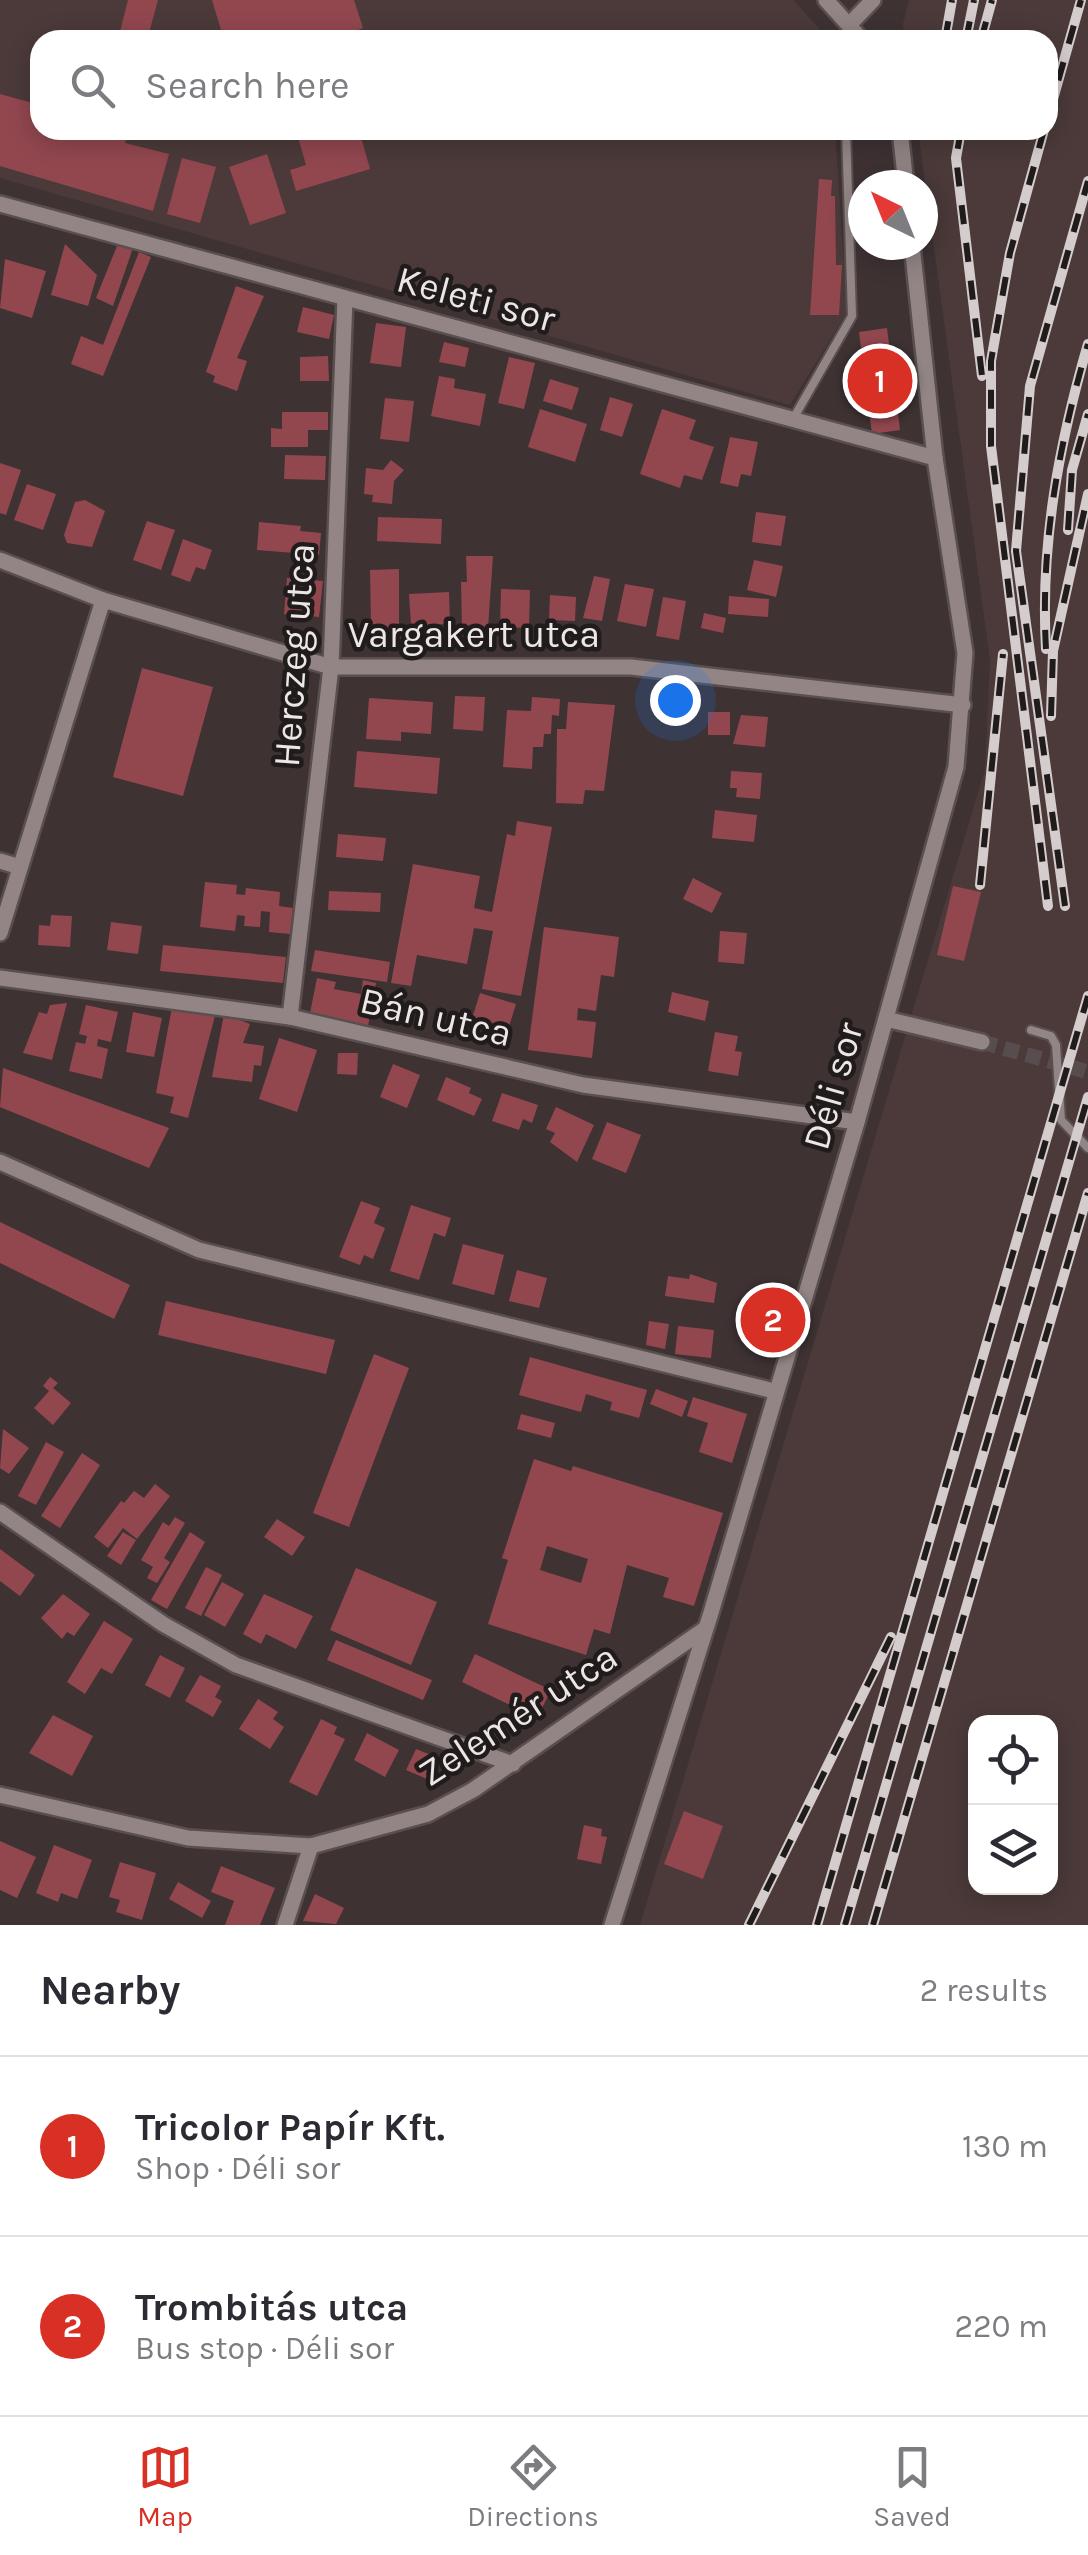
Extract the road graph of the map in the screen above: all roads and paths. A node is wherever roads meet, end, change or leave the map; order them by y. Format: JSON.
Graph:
{"nodes":[{"id":1,"x":826,"y":0,"type":"edge"},
{"id":2,"x":873,"y":0,"type":"edge"},
{"id":3,"x":848,"y":30,"type":"edge"},
{"id":4,"x":850,"y":30,"type":"edge"},
{"id":5,"x":846,"y":140,"type":"edge"},
{"id":6,"x":901,"y":140,"type":"edge"},
{"id":7,"x":904,"y":170,"type":"edge"},
{"id":8,"x":0,"y":204,"type":"edge"},
{"id":9,"x":914,"y":260,"type":"edge"},
{"id":10,"x":346,"y":298,"type":"junction"},
{"id":11,"x":793,"y":419,"type":"junction"},
{"id":12,"x":935,"y":458,"type":"junction"},
{"id":13,"x":0,"y":560,"type":"edge"},
{"id":14,"x":103,"y":600,"type":"junction"},
{"id":15,"x":331,"y":667,"type":"junction"},
{"id":16,"x":962,"y":705,"type":"junction"},
{"id":17,"x":0,"y":861,"type":"edge"},
{"id":18,"x":20,"y":867,"type":"junction"},
{"id":19,"x":0,"y":933,"type":"edge"},
{"id":20,"x":0,"y":978,"type":"edge"},
{"id":21,"x":290,"y":1017,"type":"junction"},
{"id":22,"x":886,"y":1019,"type":"junction"},
{"id":23,"x":1031,"y":1030,"type":"dead end"},
{"id":24,"x":982,"y":1042,"type":"tunnel mouth"},
{"id":25,"x":857,"y":1122,"type":"junction"},
{"id":26,"x":1088,"y":1148,"type":"edge"},
{"id":27,"x":0,"y":1162,"type":"edge"},
{"id":28,"x":774,"y":1391,"type":"junction"},
{"id":29,"x":0,"y":1512,"type":"edge"},
{"id":30,"x":706,"y":1628,"type":"junction"},
{"id":31,"x":513,"y":1764,"type":"junction"},
{"id":32,"x":0,"y":1795,"type":"edge"},
{"id":33,"x":311,"y":1846,"type":"junction"},
{"id":34,"x":286,"y":1925,"type":"edge"},
{"id":35,"x":612,"y":1925,"type":"edge"}],
"edges":[{"from":1,"to":3,"type":"street"},
{"from":2,"to":4,"type":"street"},
{"from":5,"to":11,"type":"lane"},
{"from":6,"to":7,"type":"street"},
{"from":8,"to":10,"type":"street","name":"Keleti sor"},
{"from":9,"to":12,"type":"street","name":"Déli sor"},
{"from":10,"to":11,"type":"street","name":"Keleti sor"},
{"from":10,"to":15,"type":"street","name":"Herczeg utca"},
{"from":11,"to":12,"type":"street","name":"Keleti sor"},
{"from":12,"to":16,"type":"street","name":"Déli sor"},
{"from":13,"to":14,"type":"street","name":"Vargakert utca"},
{"from":14,"to":15,"type":"street","name":"Vargakert utca"},
{"from":14,"to":18,"type":"street"},
{"from":15,"to":16,"type":"street","name":"Vargakert utca"},
{"from":15,"to":21,"type":"street","name":"Herczeg utca"},
{"from":16,"to":22,"type":"street","name":"Déli sor"},
{"from":17,"to":18,"type":"street"},
{"from":18,"to":19,"type":"street"},
{"from":20,"to":21,"type":"street","name":"Bán utca"},
{"from":21,"to":25,"type":"street","name":"Bán utca"},
{"from":22,"to":24,"type":"street"},
{"from":22,"to":25,"type":"street","name":"Déli sor"},
{"from":23,"to":26,"type":"lane"},
{"from":25,"to":28,"type":"street","name":"Déli sor"},
{"from":27,"to":28,"type":"street"},
{"from":28,"to":30,"type":"street","name":"Déli sor"},
{"from":29,"to":31,"type":"street"},
{"from":30,"to":31,"type":"street","name":"Zelemér utca"},
{"from":30,"to":35,"type":"street","name":"Déli sor"},
{"from":31,"to":33,"type":"street","name":"Zelemér utca"},
{"from":32,"to":33,"type":"street","name":"Zelemér utca"},
{"from":33,"to":34,"type":"street"}]}
